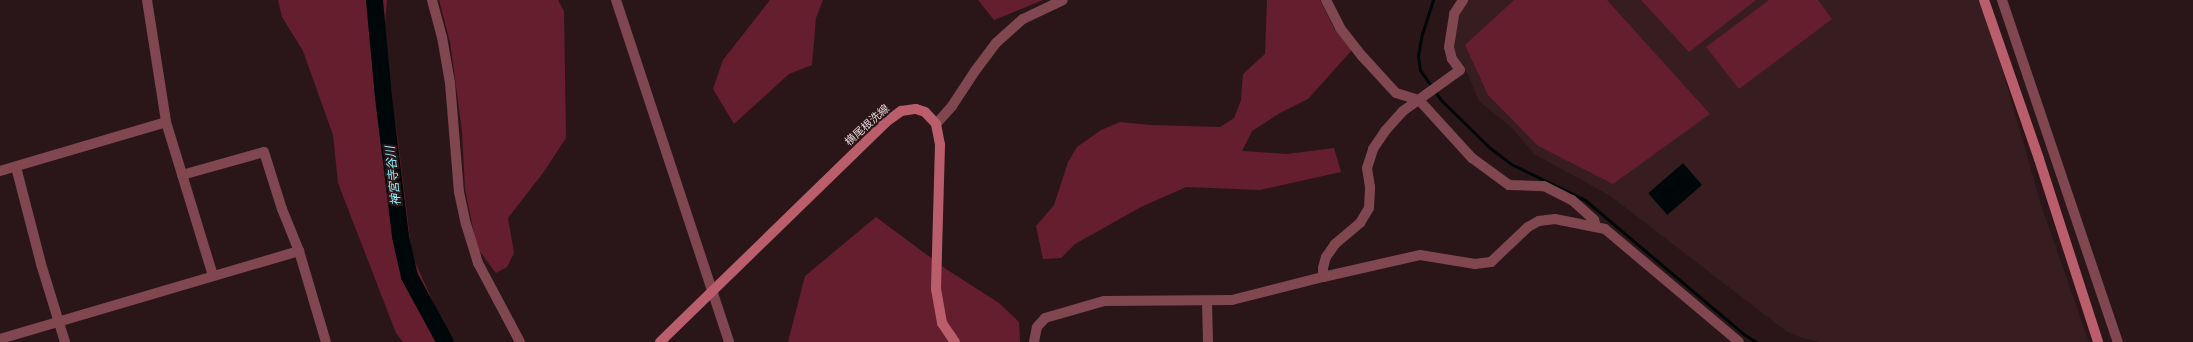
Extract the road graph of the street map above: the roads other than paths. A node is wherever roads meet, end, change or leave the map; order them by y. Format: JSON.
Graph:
{"nodes":[{"id":1,"x":147,"y":0,"type":"edge"},
{"id":2,"x":432,"y":0,"type":"edge"},
{"id":3,"x":616,"y":0,"type":"edge"},
{"id":4,"x":1063,"y":0,"type":"edge"},
{"id":5,"x":1326,"y":0,"type":"edge"},
{"id":6,"x":1463,"y":0,"type":"edge"},
{"id":7,"x":1984,"y":0,"type":"edge"},
{"id":8,"x":2002,"y":0,"type":"edge"},
{"id":9,"x":1419,"y":100,"type":"junction"},
{"id":10,"x":166,"y":122,"type":"junction"},
{"id":11,"x":936,"y":124,"type":"junction"},
{"id":12,"x":16,"y":167,"type":"junction"},
{"id":13,"x":0,"y":172,"type":"edge"},
{"id":14,"x":182,"y":176,"type":"junction"},
{"id":15,"x":1596,"y":226,"type":"junction"},
{"id":16,"x":299,"y":251,"type":"junction"},
{"id":17,"x":213,"y":276,"type":"junction"},
{"id":18,"x":1323,"y":276,"type":"junction"},
{"id":19,"x":713,"y":291,"type":"junction"},
{"id":20,"x":1206,"y":301,"type":"junction"},
{"id":21,"x":59,"y":322,"type":"junction"},
{"id":22,"x":0,"y":339,"type":"edge"},
{"id":23,"x":65,"y":342,"type":"edge"},
{"id":24,"x":326,"y":342,"type":"edge"},
{"id":25,"x":520,"y":342,"type":"edge"},
{"id":26,"x":660,"y":342,"type":"edge"},
{"id":27,"x":729,"y":342,"type":"edge"},
{"id":28,"x":955,"y":342,"type":"edge"},
{"id":29,"x":1034,"y":342,"type":"edge"},
{"id":30,"x":1208,"y":342,"type":"edge"},
{"id":31,"x":1739,"y":342,"type":"edge"},
{"id":32,"x":2098,"y":342,"type":"edge"},
{"id":33,"x":2118,"y":342,"type":"edge"}],
"edges":[{"from":1,"to":10,"type":"street"},
{"from":2,"to":25,"type":"street"},
{"from":3,"to":19,"type":"street"},
{"from":4,"to":11,"type":"street"},
{"from":5,"to":9,"type":"street"},
{"from":6,"to":9,"type":"street"},
{"from":7,"to":32,"type":"main road"},
{"from":8,"to":33,"type":"street"},
{"from":9,"to":15,"type":"street"},
{"from":9,"to":18,"type":"street"},
{"from":10,"to":12,"type":"street"},
{"from":10,"to":14,"type":"street"},
{"from":11,"to":19,"type":"main road","name":"横尾根洗線"},
{"from":11,"to":28,"type":"main road"},
{"from":12,"to":13,"type":"street"},
{"from":12,"to":21,"type":"street"},
{"from":14,"to":16,"type":"street"},
{"from":14,"to":17,"type":"street"},
{"from":15,"to":18,"type":"street"},
{"from":15,"to":31,"type":"street"},
{"from":16,"to":17,"type":"street"},
{"from":16,"to":24,"type":"street"},
{"from":17,"to":21,"type":"street"},
{"from":18,"to":20,"type":"street"},
{"from":19,"to":26,"type":"main road","name":"横尾根洗線"},
{"from":19,"to":27,"type":"street"},
{"from":20,"to":29,"type":"street"},
{"from":20,"to":30,"type":"street"},
{"from":21,"to":22,"type":"street"},
{"from":21,"to":23,"type":"street"}]}
